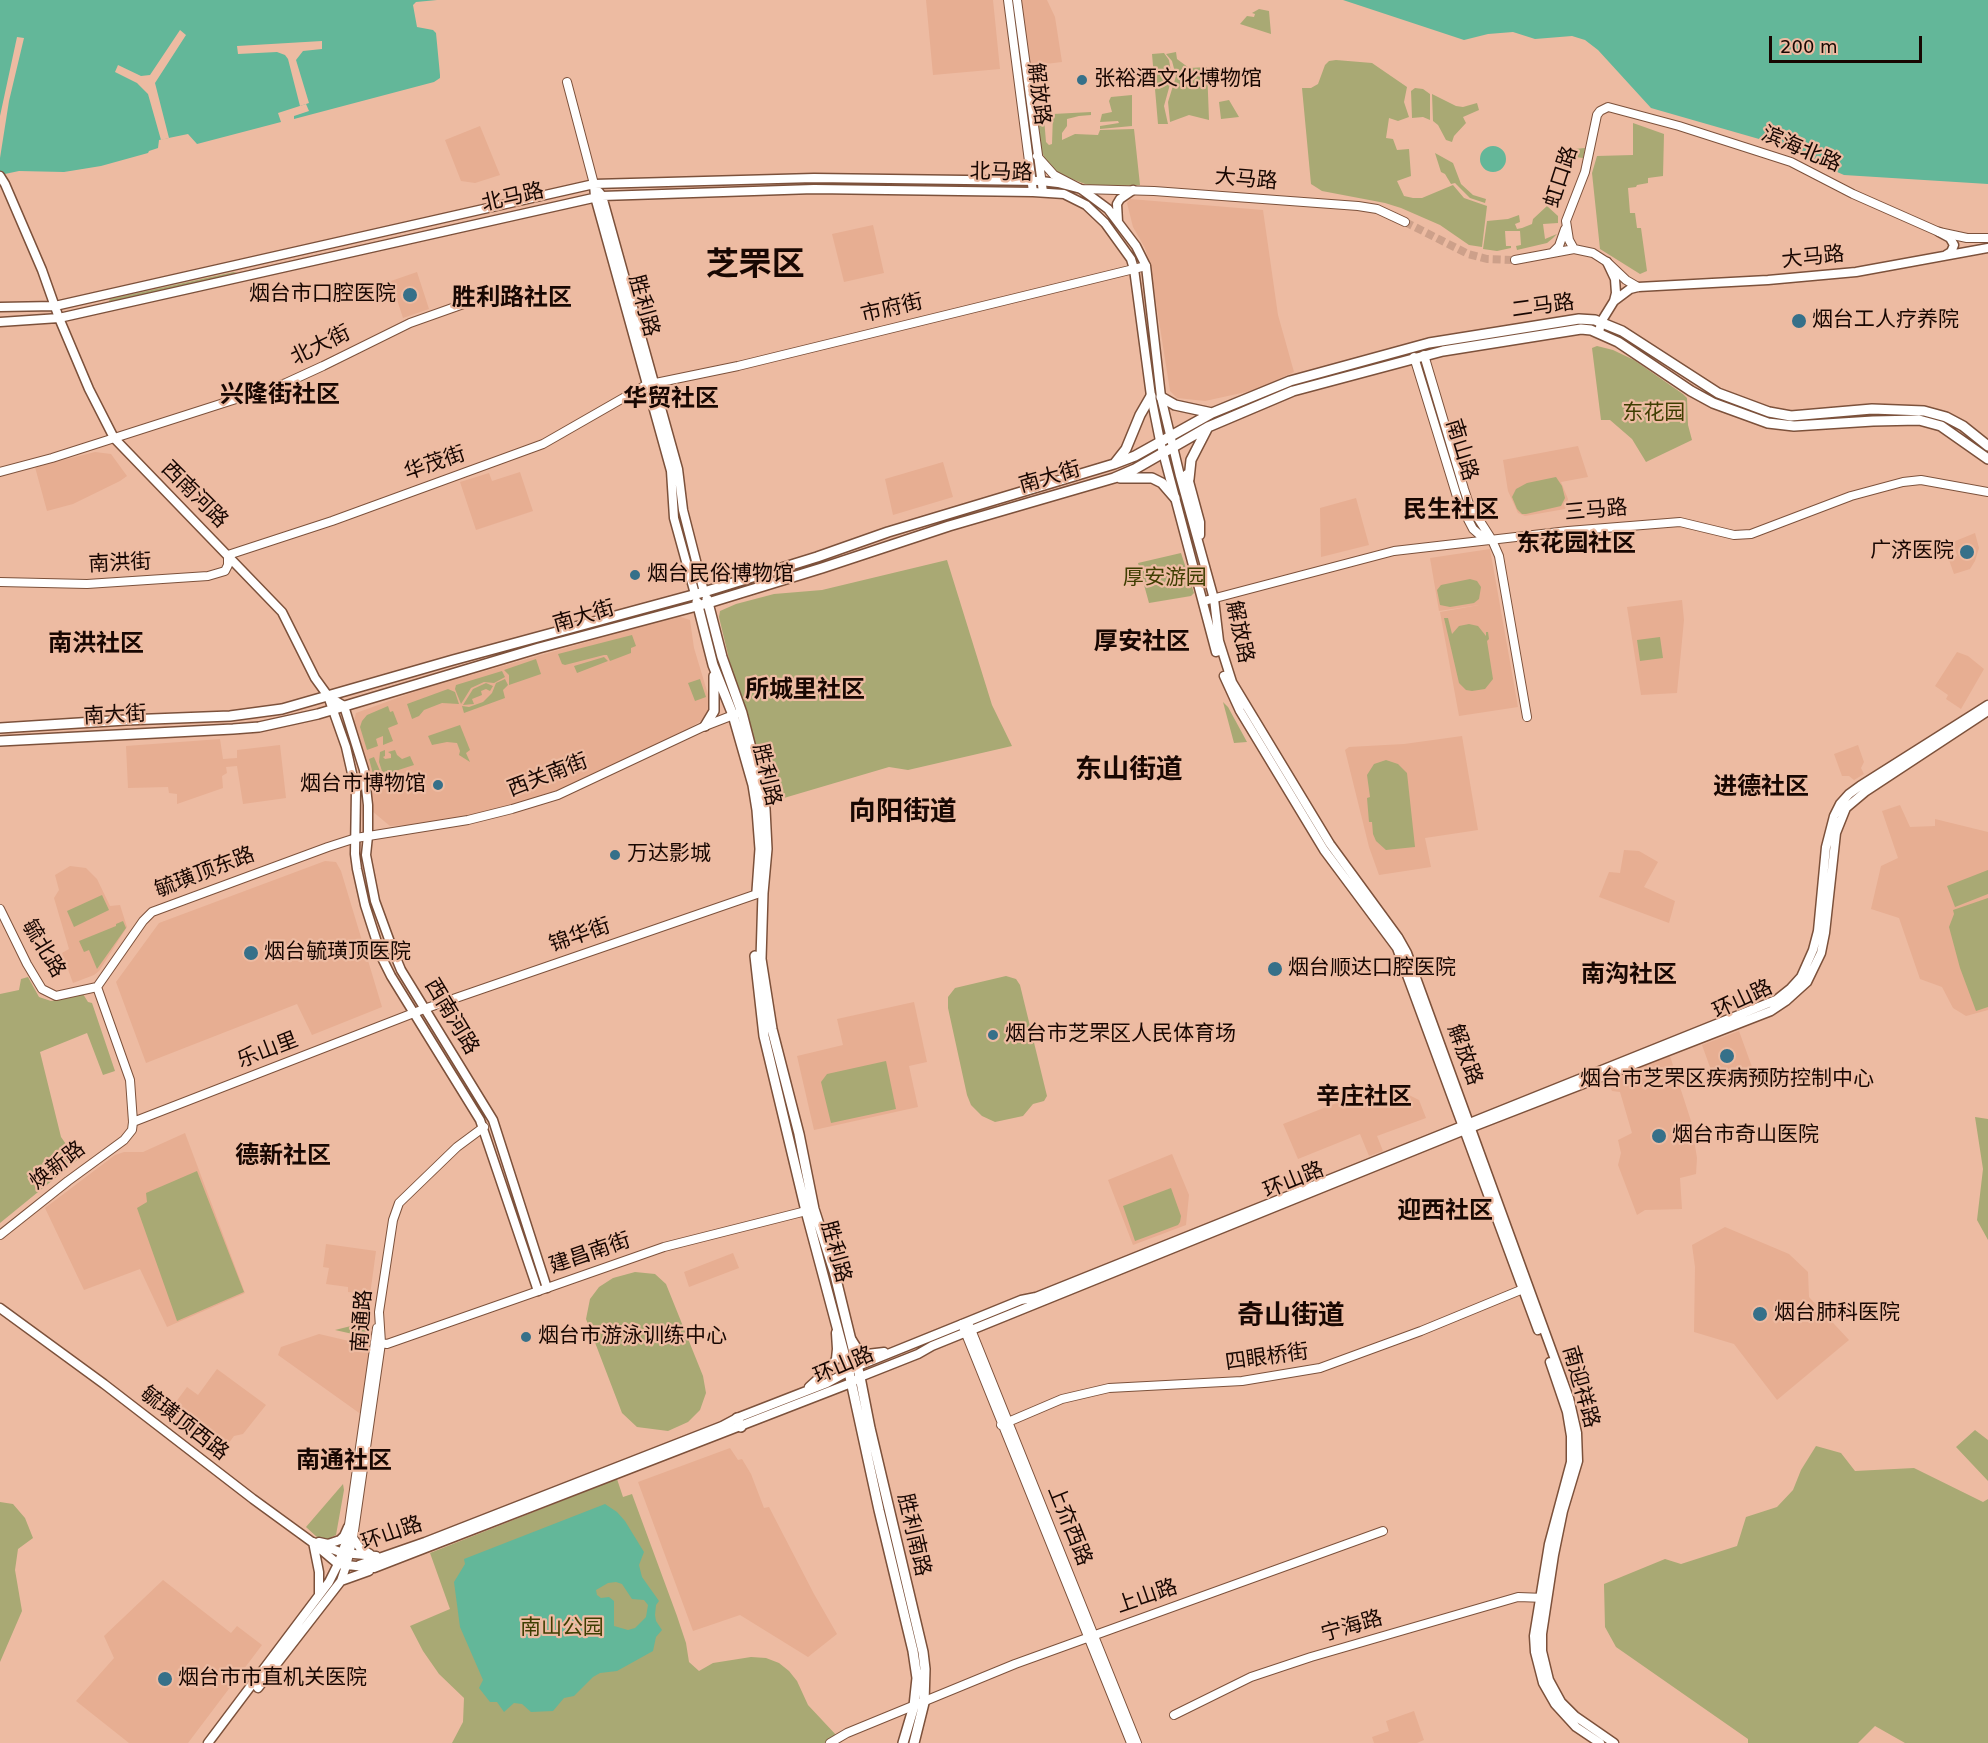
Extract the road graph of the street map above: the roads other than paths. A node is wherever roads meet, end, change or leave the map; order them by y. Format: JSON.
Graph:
{"nodes":[{"id":1,"x":1008,"y":0,"type":"edge"},
{"id":2,"x":1017,"y":0,"type":"edge"},
{"id":3,"x":567,"y":82,"type":"dead end"},
{"id":4,"x":1598,"y":115,"type":"joint"},
{"id":5,"x":1037,"y":156,"type":"junction"},
{"id":6,"x":0,"y":176,"type":"edge"},
{"id":7,"x":1031,"y":181,"type":"junction"},
{"id":8,"x":1041,"y":181,"type":"junction"},
{"id":9,"x":594,"y":184,"type":"junction"},
{"id":10,"x":1081,"y":189,"type":"junction"},
{"id":11,"x":1133,"y":190,"type":"junction"},
{"id":12,"x":1033,"y":192,"type":"junction"},
{"id":13,"x":1043,"y":192,"type":"junction"},
{"id":14,"x":598,"y":196,"type":"junction"},
{"id":15,"x":1072,"y":197,"type":"junction"},
{"id":16,"x":1566,"y":221,"type":"junction"},
{"id":17,"x":1405,"y":222,"type":"tunnel mouth"},
{"id":18,"x":1118,"y":223,"type":"junction"},
{"id":19,"x":1940,"y":232,"type":"junction"},
{"id":20,"x":1988,"y":238,"type":"edge"},
{"id":21,"x":1988,"y":248,"type":"edge"},
{"id":22,"x":1574,"y":249,"type":"junction"},
{"id":23,"x":1553,"y":252,"type":"junction"},
{"id":24,"x":1937,"y":258,"type":"junction"},
{"id":25,"x":1515,"y":260,"type":"tunnel mouth"},
{"id":26,"x":1607,"y":262,"type":"junction"},
{"id":27,"x":1146,"y":266,"type":"junction"},
{"id":28,"x":1134,"y":268,"type":"junction"},
{"id":29,"x":1638,"y":287,"type":"junction"},
{"id":30,"x":472,"y":300,"type":"dead end"},
{"id":31,"x":1614,"y":301,"type":"junction"},
{"id":32,"x":55,"y":306,"type":"junction"},
{"id":33,"x":0,"y":307,"type":"edge"},
{"id":34,"x":59,"y":318,"type":"junction"},
{"id":35,"x":0,"y":322,"type":"edge"},
{"id":36,"x":1601,"y":322,"type":"junction"},
{"id":37,"x":1599,"y":333,"type":"junction"},
{"id":38,"x":1419,"y":356,"type":"junction"},
{"id":39,"x":649,"y":384,"type":"junction"},
{"id":40,"x":1150,"y":396,"type":"junction"},
{"id":41,"x":1161,"y":397,"type":"junction"},
{"id":42,"x":1212,"y":413,"type":"junction"},
{"id":43,"x":1208,"y":427,"type":"junction"},
{"id":44,"x":1170,"y":435,"type":"junction"},
{"id":45,"x":114,"y":438,"type":"junction"},
{"id":46,"x":1160,"y":441,"type":"junction"},
{"id":47,"x":1988,"y":446,"type":"edge"},
{"id":48,"x":1174,"y":450,"type":"junction"},
{"id":49,"x":1162,"y":453,"type":"junction"},
{"id":50,"x":1988,"y":459,"type":"edge"},
{"id":51,"x":1114,"y":464,"type":"junction"},
{"id":52,"x":0,"y":472,"type":"edge"},
{"id":53,"x":1114,"y":478,"type":"junction"},
{"id":54,"x":1189,"y":479,"type":"junction"},
{"id":55,"x":1988,"y":492,"type":"edge"},
{"id":56,"x":1175,"y":498,"type":"junction"},
{"id":57,"x":1492,"y":540,"type":"junction"},
{"id":58,"x":1200,"y":547,"type":"junction"},
{"id":59,"x":228,"y":555,"type":"junction"},
{"id":60,"x":0,"y":582,"type":"edge"},
{"id":61,"x":700,"y":593,"type":"junction"},
{"id":62,"x":1214,"y":599,"type":"junction"},
{"id":63,"x":1204,"y":601,"type":"junction"},
{"id":64,"x":708,"y":603,"type":"junction"},
{"id":65,"x":698,"y":605,"type":"junction"},
{"id":66,"x":713,"y":665,"type":"junction"},
{"id":67,"x":328,"y":696,"type":"junction"},
{"id":68,"x":1988,"y":705,"type":"edge"},
{"id":69,"x":339,"y":707,"type":"junction"},
{"id":70,"x":1988,"y":711,"type":"edge"},
{"id":71,"x":737,"y":714,"type":"junction"},
{"id":72,"x":1527,"y":717,"type":"dead end"},
{"id":73,"x":705,"y":726,"type":"junction"},
{"id":74,"x":0,"y":728,"type":"edge"},
{"id":75,"x":0,"y":741,"type":"edge"},
{"id":76,"x":368,"y":836,"type":"junction"},
{"id":77,"x":356,"y":838,"type":"junction"},
{"id":78,"x":757,"y":894,"type":"junction"},
{"id":79,"x":0,"y":909,"type":"edge"},
{"id":80,"x":98,"y":987,"type":"junction"},
{"id":81,"x":424,"y":1009,"type":"junction"},
{"id":82,"x":415,"y":1013,"type":"junction"},
{"id":83,"x":493,"y":1120,"type":"junction"},
{"id":84,"x":133,"y":1122,"type":"junction"},
{"id":85,"x":1467,"y":1126,"type":"junction"},
{"id":86,"x":484,"y":1127,"type":"junction"},
{"id":87,"x":810,"y":1210,"type":"junction"},
{"id":88,"x":0,"y":1235,"type":"edge"},
{"id":89,"x":1526,"y":1287,"type":"junction"},
{"id":90,"x":548,"y":1288,"type":"junction"},
{"id":91,"x":538,"y":1291,"type":"junction"},
{"id":92,"x":0,"y":1308,"type":"edge"},
{"id":93,"x":379,"y":1312,"type":"junction"},
{"id":94,"x":835,"y":1321,"type":"junction"},
{"id":95,"x":965,"y":1322,"type":"junction"},
{"id":96,"x":969,"y":1332,"type":"junction"},
{"id":97,"x":850,"y":1335,"type":"junction"},
{"id":98,"x":381,"y":1343,"type":"junction"},
{"id":99,"x":908,"y":1347,"type":"junction"},
{"id":100,"x":858,"y":1366,"type":"junction"},
{"id":101,"x":849,"y":1372,"type":"junction"},
{"id":102,"x":860,"y":1377,"type":"junction"},
{"id":103,"x":851,"y":1383,"type":"junction"},
{"id":104,"x":790,"y":1397,"type":"junction"},
{"id":105,"x":739,"y":1423,"type":"junction"},
{"id":106,"x":1005,"y":1424,"type":"junction"},
{"id":107,"x":348,"y":1527,"type":"junction"},
{"id":108,"x":1383,"y":1531,"type":"dead end"},
{"id":109,"x":353,"y":1538,"type":"junction"},
{"id":110,"x":312,"y":1542,"type":"junction"},
{"id":111,"x":346,"y":1553,"type":"junction"},
{"id":112,"x":381,"y":1556,"type":"junction"},
{"id":113,"x":342,"y":1565,"type":"junction"},
{"id":114,"x":375,"y":1568,"type":"junction"},
{"id":115,"x":341,"y":1581,"type":"junction"},
{"id":116,"x":318,"y":1597,"type":"junction"},
{"id":117,"x":1543,"y":1597,"type":"junction"},
{"id":118,"x":1091,"y":1636,"type":"junction"},
{"id":119,"x":924,"y":1703,"type":"junction"},
{"id":120,"x":916,"y":1712,"type":"junction"},
{"id":121,"x":1174,"y":1715,"type":"dead end"},
{"id":122,"x":208,"y":1743,"type":"edge"},
{"id":123,"x":215,"y":1743,"type":"edge"},
{"id":124,"x":830,"y":1743,"type":"edge"},
{"id":125,"x":903,"y":1743,"type":"edge"},
{"id":126,"x":914,"y":1743,"type":"edge"},
{"id":127,"x":1131,"y":1743,"type":"edge"},
{"id":128,"x":1137,"y":1743,"type":"edge"},
{"id":129,"x":1600,"y":1743,"type":"edge"},
{"id":130,"x":1614,"y":1743,"type":"edge"}],
"edges":[{"from":1,"to":7,"type":"street","name":"解放路"},
{"from":2,"to":5,"type":"street","name":"解放路"},
{"from":3,"to":9,"type":"street","name":"胜利路"},
{"from":4,"to":16,"type":"street","name":"虹口路"},
{"from":4,"to":19,"type":"street","name":"滨海北路"},
{"from":5,"to":8,"type":"street","name":"解放路"},
{"from":5,"to":10,"type":"street","name":"大马路"},
{"from":6,"to":32,"type":"main road","name":"西南河路"},
{"from":7,"to":8,"type":"main road","name":"北马路"},
{"from":7,"to":9,"type":"main road","name":"北马路"},
{"from":7,"to":12,"type":"street","name":"解放路"},
{"from":8,"to":10,"type":"main road","name":"解放路"},
{"from":8,"to":13,"type":"street","name":"解放路"},
{"from":9,"to":14,"type":"main road","name":"胜利路"},
{"from":9,"to":32,"type":"main road","name":"北马路"},
{"from":10,"to":11,"type":"street","name":"大马路"},
{"from":10,"to":15,"type":"street"},
{"from":10,"to":18,"type":"main road","name":"解放路"},
{"from":11,"to":17,"type":"street","name":"大马路"},
{"from":11,"to":18,"type":"main road"},
{"from":12,"to":13,"type":"main road","name":"北马路"},
{"from":12,"to":14,"type":"main road","name":"北马路"},
{"from":13,"to":15,"type":"main road","name":"解放路"},
{"from":14,"to":34,"type":"main road","name":"北马路"},
{"from":14,"to":39,"type":"main road","name":"胜利路"},
{"from":15,"to":28,"type":"main road","name":"解放路"},
{"from":16,"to":22,"type":"street","name":"虹口路"},
{"from":16,"to":23,"type":"street"},
{"from":18,"to":27,"type":"main road","name":"解放路"},
{"from":19,"to":20,"type":"street","name":"滨海北路"},
{"from":19,"to":24,"type":"main road"},
{"from":21,"to":24,"type":"main road","name":"大马路"},
{"from":22,"to":23,"type":"street"},
{"from":22,"to":26,"type":"street"},
{"from":23,"to":25,"type":"street"},
{"from":24,"to":29,"type":"main road","name":"大马路"},
{"from":26,"to":29,"type":"street"},
{"from":26,"to":31,"type":"main road"},
{"from":27,"to":28,"type":"street","name":"市府街"},
{"from":27,"to":41,"type":"main road","name":"解放路"},
{"from":28,"to":39,"type":"street","name":"市府街"},
{"from":28,"to":40,"type":"main road","name":"解放路"},
{"from":29,"to":31,"type":"main road","name":"大马路"},
{"from":30,"to":45,"type":"street","name":"北大街"},
{"from":31,"to":36,"type":"main road"},
{"from":32,"to":33,"type":"main road","name":"北马路"},
{"from":32,"to":34,"type":"main road","name":"西南河路"},
{"from":34,"to":35,"type":"main road","name":"北马路"},
{"from":34,"to":45,"type":"main road","name":"西南河路"},
{"from":36,"to":37,"type":"main road"},
{"from":36,"to":42,"type":"main road","name":"二马路"},
{"from":36,"to":47,"type":"main road","name":"二马路"},
{"from":37,"to":38,"type":"main road","name":"二马路"},
{"from":37,"to":50,"type":"main road","name":"二马路"},
{"from":38,"to":43,"type":"main road","name":"二马路"},
{"from":38,"to":57,"type":"street","name":"南山路"},
{"from":39,"to":59,"type":"street","name":"华茂街"},
{"from":39,"to":61,"type":"main road","name":"胜利路"},
{"from":40,"to":46,"type":"main road","name":"解放路"},
{"from":40,"to":51,"type":"main road"},
{"from":41,"to":42,"type":"main road"},
{"from":41,"to":44,"type":"main road","name":"解放路"},
{"from":42,"to":44,"type":"main road","name":"二马路"},
{"from":43,"to":48,"type":"main road","name":"二马路"},
{"from":43,"to":54,"type":"main road"},
{"from":44,"to":46,"type":"main road","name":"二马路"},
{"from":44,"to":48,"type":"main road","name":"解放路"},
{"from":45,"to":52,"type":"street","name":"北大街"},
{"from":45,"to":59,"type":"main road","name":"西南河路"},
{"from":46,"to":49,"type":"main road","name":"解放路"},
{"from":46,"to":51,"type":"main road","name":"南大街"},
{"from":48,"to":49,"type":"main road","name":"二马路"},
{"from":48,"to":54,"type":"main road"},
{"from":48,"to":58,"type":"main road","name":"解放路"},
{"from":49,"to":53,"type":"main road","name":"南大街"},
{"from":49,"to":56,"type":"main road","name":"解放路"},
{"from":51,"to":61,"type":"main road","name":"南大街"},
{"from":53,"to":56,"type":"main road"},
{"from":53,"to":64,"type":"main road","name":"南大街"},
{"from":54,"to":58,"type":"main road"},
{"from":55,"to":57,"type":"street","name":"三马路"},
{"from":56,"to":63,"type":"main road","name":"解放路"},
{"from":57,"to":62,"type":"street","name":"三马路"},
{"from":57,"to":72,"type":"street"},
{"from":58,"to":62,"type":"main road","name":"解放路"},
{"from":59,"to":60,"type":"street","name":"南洪街"},
{"from":59,"to":67,"type":"main road","name":"西南河路"},
{"from":61,"to":64,"type":"main road","name":"胜利路"},
{"from":61,"to":65,"type":"main road","name":"胜利路"},
{"from":61,"to":67,"type":"main road","name":"南大街"},
{"from":62,"to":63,"type":"street","name":"三马路"},
{"from":62,"to":85,"type":"main road","name":"解放路"},
{"from":63,"to":85,"type":"main road","name":"解放路"},
{"from":64,"to":65,"type":"main road","name":"南大街"},
{"from":64,"to":71,"type":"main road","name":"胜利路"},
{"from":65,"to":66,"type":"main road","name":"胜利路"},
{"from":65,"to":69,"type":"main road","name":"南大街"},
{"from":66,"to":71,"type":"main road","name":"胜利路"},
{"from":66,"to":73,"type":"main road"},
{"from":67,"to":69,"type":"main road","name":"西南河路"},
{"from":67,"to":74,"type":"main road","name":"南大街"},
{"from":68,"to":85,"type":"main road","name":"环山路"},
{"from":69,"to":75,"type":"main road","name":"南大街"},
{"from":69,"to":76,"type":"main road","name":"西南河路"},
{"from":69,"to":77,"type":"main road","name":"西南河路"},
{"from":70,"to":85,"type":"main road","name":"环山路"},
{"from":71,"to":73,"type":"street","name":"西关南街"},
{"from":71,"to":78,"type":"main road","name":"胜利路"},
{"from":71,"to":87,"type":"main road","name":"胜利路"},
{"from":73,"to":76,"type":"street","name":"西关南街"},
{"from":76,"to":77,"type":"street","name":"西关南街"},
{"from":76,"to":81,"type":"main road","name":"西南河路"},
{"from":77,"to":80,"type":"street","name":"毓璜顶东路"},
{"from":77,"to":82,"type":"main road","name":"西南河路"},
{"from":78,"to":81,"type":"street","name":"锦华街"},
{"from":78,"to":87,"type":"main road","name":"胜利路"},
{"from":79,"to":80,"type":"street","name":"毓北路"},
{"from":80,"to":84,"type":"street"},
{"from":81,"to":82,"type":"street","name":"锦华街"},
{"from":81,"to":83,"type":"main road","name":"西南河路"},
{"from":82,"to":84,"type":"street","name":"乐山里"},
{"from":82,"to":86,"type":"main road","name":"西南河路"},
{"from":83,"to":86,"type":"main road","name":"南通路"},
{"from":83,"to":90,"type":"main road","name":"西南河路"},
{"from":84,"to":88,"type":"street","name":"焕新路"},
{"from":85,"to":89,"type":"main road","name":"南迎祥路"},
{"from":85,"to":95,"type":"main road","name":"环山路"},
{"from":85,"to":96,"type":"main road","name":"环山路"},
{"from":86,"to":91,"type":"main road","name":"西南河路"},
{"from":86,"to":93,"type":"street","name":"南通路"},
{"from":87,"to":90,"type":"street","name":"建昌南街"},
{"from":87,"to":94,"type":"main road","name":"胜利路"},
{"from":87,"to":97,"type":"main road","name":"胜利路"},
{"from":89,"to":106,"type":"street","name":"四眼桥街"},
{"from":89,"to":117,"type":"main road","name":"南迎祥路"},
{"from":90,"to":91,"type":"street","name":"建昌南街"},
{"from":91,"to":98,"type":"street","name":"建昌南街"},
{"from":92,"to":110,"type":"main road","name":"毓璜顶西路"},
{"from":93,"to":98,"type":"street","name":"南通路"},
{"from":93,"to":107,"type":"street"},
{"from":94,"to":101,"type":"main road","name":"胜利路"},
{"from":94,"to":104,"type":"main road"},
{"from":95,"to":96,"type":"street","name":"上夼西路"},
{"from":95,"to":99,"type":"main road","name":"环山路"},
{"from":96,"to":102,"type":"main road","name":"环山路"},
{"from":96,"to":106,"type":"street","name":"上夼西路"},
{"from":97,"to":99,"type":"main road"},
{"from":97,"to":100,"type":"main road","name":"胜利路"},
{"from":98,"to":109,"type":"street","name":"南通路"},
{"from":99,"to":100,"type":"main road","name":"环山路"},
{"from":100,"to":101,"type":"main road","name":"环山路"},
{"from":100,"to":102,"type":"main road","name":"胜利路"},
{"from":101,"to":103,"type":"main road","name":"胜利路"},
{"from":101,"to":104,"type":"main road","name":"环山路"},
{"from":102,"to":103,"type":"main road","name":"环山路"},
{"from":102,"to":119,"type":"main road","name":"胜利南路"},
{"from":103,"to":105,"type":"main road","name":"环山路"},
{"from":103,"to":120,"type":"main road","name":"胜利南路"},
{"from":104,"to":105,"type":"main road","name":"环山路"},
{"from":105,"to":112,"type":"main road","name":"环山路"},
{"from":105,"to":114,"type":"main road","name":"环山路"},
{"from":106,"to":118,"type":"street","name":"上夼西路"},
{"from":107,"to":110,"type":"main road"},
{"from":107,"to":111,"type":"street"},
{"from":108,"to":118,"type":"street","name":"上山路"},
{"from":109,"to":111,"type":"street","name":"南通路"},
{"from":109,"to":112,"type":"main road"},
{"from":110,"to":111,"type":"main road","name":"环山路"},
{"from":110,"to":113,"type":"main road","name":"毓璜顶西路"},
{"from":110,"to":116,"type":"main road"},
{"from":111,"to":112,"type":"main road","name":"环山路"},
{"from":111,"to":113,"type":"street"},
{"from":112,"to":113,"type":"main road","name":"环山路"},
{"from":113,"to":114,"type":"main road","name":"环山路"},
{"from":113,"to":115,"type":"main road"},
{"from":113,"to":116,"type":"main road"},
{"from":114,"to":115,"type":"main road"},
{"from":115,"to":123,"type":"main road"},
{"from":116,"to":122,"type":"main road"},
{"from":117,"to":121,"type":"street","name":"宁海路"},
{"from":117,"to":129,"type":"main road","name":"南迎祥路"},
{"from":117,"to":130,"type":"main road","name":"南迎祥路"},
{"from":118,"to":119,"type":"street","name":"上山路"},
{"from":118,"to":127,"type":"street","name":"上夼西路"},
{"from":118,"to":128,"type":"street","name":"上夼西路"},
{"from":119,"to":120,"type":"main road"},
{"from":120,"to":124,"type":"street"},
{"from":120,"to":125,"type":"main road","name":"胜利南路"},
{"from":120,"to":126,"type":"main road","name":"胜利南路"}]}
